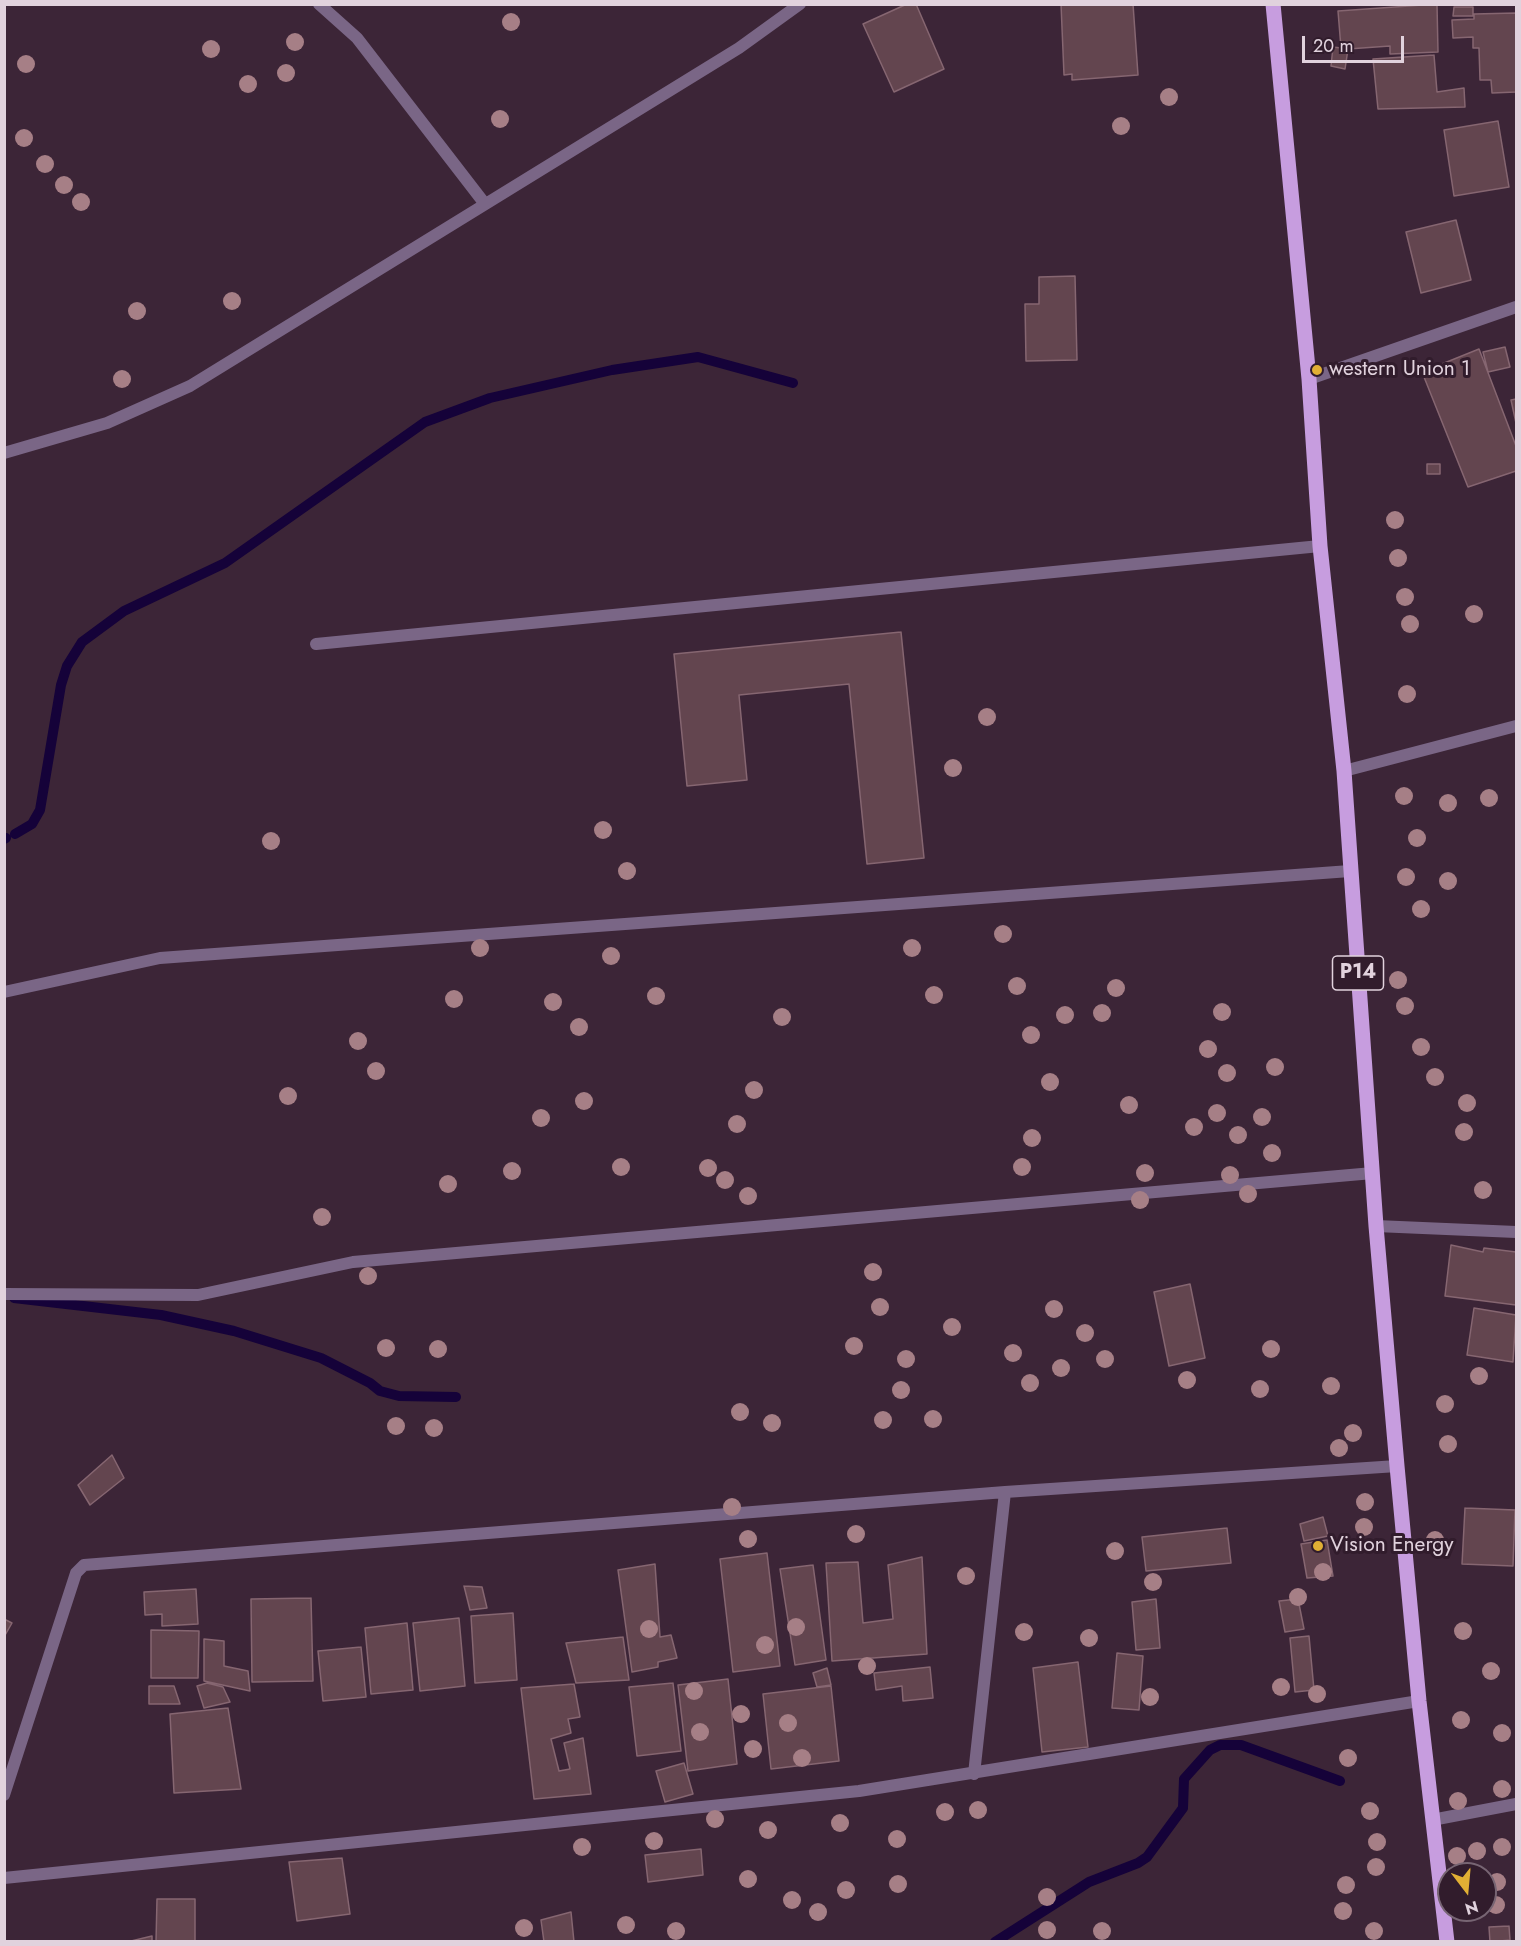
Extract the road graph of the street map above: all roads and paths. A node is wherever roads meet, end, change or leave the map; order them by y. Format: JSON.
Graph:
{"nodes":[{"id":1,"x":319,"y":4,"type":"edge"},
{"id":2,"x":800,"y":4,"type":"edge"},
{"id":3,"x":1273,"y":4,"type":"edge"},
{"id":4,"x":485,"y":204,"type":"junction"},
{"id":5,"x":1516,"y":307,"type":"edge"},
{"id":6,"x":1309,"y":378,"type":"junction"},
{"id":7,"x":4,"y":453,"type":"edge"},
{"id":8,"x":1320,"y":546,"type":"junction"},
{"id":9,"x":316,"y":644,"type":"dead end"},
{"id":10,"x":1516,"y":726,"type":"edge"},
{"id":11,"x":1344,"y":771,"type":"junction"},
{"id":12,"x":1350,"y":871,"type":"junction"},
{"id":13,"x":4,"y":992,"type":"edge"},
{"id":14,"x":1372,"y":1173,"type":"junction"},
{"id":15,"x":1376,"y":1226,"type":"junction"},
{"id":16,"x":1516,"y":1232,"type":"edge"},
{"id":17,"x":4,"y":1294,"type":"edge"},
{"id":18,"x":1397,"y":1466,"type":"junction"},
{"id":19,"x":1005,"y":1492,"type":"junction"},
{"id":20,"x":1419,"y":1701,"type":"junction"},
{"id":21,"x":974,"y":1774,"type":"junction"},
{"id":22,"x":4,"y":1795,"type":"edge"},
{"id":23,"x":1516,"y":1804,"type":"edge"},
{"id":24,"x":1432,"y":1820,"type":"junction"},
{"id":25,"x":4,"y":1878,"type":"edge"},
{"id":26,"x":1447,"y":1941,"type":"edge"}],
"edges":[{"from":1,"to":4,"type":"street"},
{"from":2,"to":4,"type":"street"},
{"from":3,"to":6,"type":"main road","number":"P14"},
{"from":4,"to":7,"type":"street"},
{"from":5,"to":6,"type":"street"},
{"from":6,"to":8,"type":"main road","number":"P14"},
{"from":8,"to":9,"type":"street"},
{"from":8,"to":11,"type":"main road","number":"P14"},
{"from":10,"to":11,"type":"street"},
{"from":11,"to":12,"type":"main road","number":"P14"},
{"from":12,"to":13,"type":"street"},
{"from":12,"to":14,"type":"main road","number":"P14"},
{"from":14,"to":15,"type":"main road","number":"P14"},
{"from":14,"to":17,"type":"street"},
{"from":15,"to":16,"type":"street"},
{"from":15,"to":18,"type":"main road","number":"P14"},
{"from":18,"to":19,"type":"street"},
{"from":18,"to":20,"type":"main road","number":"P14"},
{"from":19,"to":21,"type":"street"},
{"from":19,"to":22,"type":"street"},
{"from":20,"to":21,"type":"street"},
{"from":20,"to":24,"type":"main road","number":"P14"},
{"from":21,"to":25,"type":"street"},
{"from":23,"to":24,"type":"street"},
{"from":24,"to":26,"type":"main road","number":"P14"}]}
